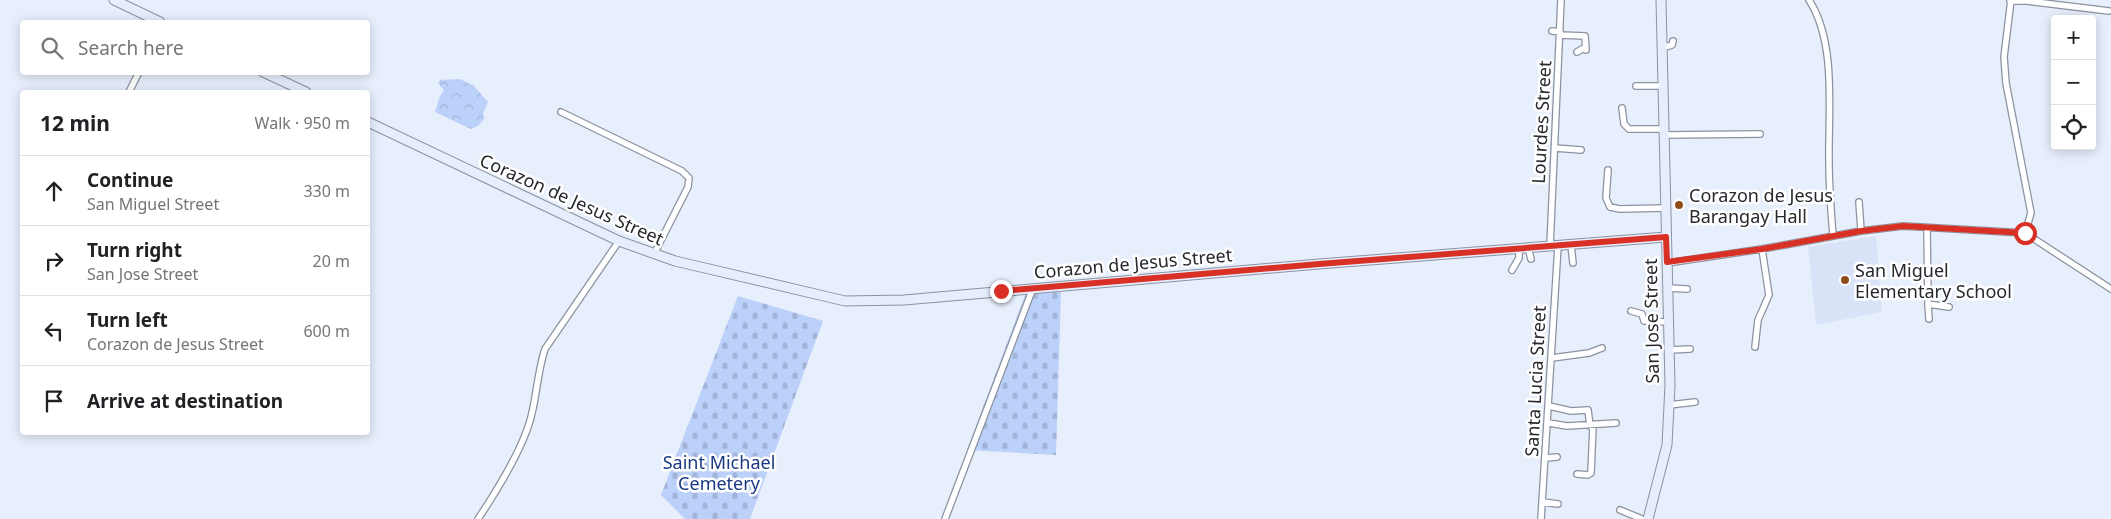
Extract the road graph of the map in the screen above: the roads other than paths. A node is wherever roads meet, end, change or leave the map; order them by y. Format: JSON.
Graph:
{"nodes":[{"id":1,"x":114,"y":0,"type":"edge"},
{"id":2,"x":1562,"y":0,"type":"edge"},
{"id":3,"x":1662,"y":0,"type":"edge"},
{"id":4,"x":1809,"y":0,"type":"edge"},
{"id":5,"x":2010,"y":1,"type":"edge"},
{"id":6,"x":2109,"y":11,"type":"dead end"},
{"id":7,"x":156,"y":20,"type":"edge"},
{"id":8,"x":1552,"y":32,"type":"dead end"},
{"id":9,"x":1560,"y":34,"type":"junction"},
{"id":10,"x":1673,"y":41,"type":"dead end"},
{"id":11,"x":1662,"y":48,"type":"junction"},
{"id":12,"x":1577,"y":52,"type":"dead end"},
{"id":13,"x":138,"y":75,"type":"edge"},
{"id":14,"x":269,"y":75,"type":"edge"},
{"id":15,"x":1636,"y":86,"type":"dead end"},
{"id":16,"x":1663,"y":86,"type":"junction"},
{"id":17,"x":130,"y":90,"type":"edge"},
{"id":18,"x":302,"y":90,"type":"edge"},
{"id":19,"x":1622,"y":108,"type":"dead end"},
{"id":20,"x":561,"y":112,"type":"dead end"},
{"id":21,"x":370,"y":123,"type":"edge"},
{"id":22,"x":1663,"y":132,"type":"junction"},
{"id":23,"x":1760,"y":134,"type":"dead end"},
{"id":24,"x":1555,"y":148,"type":"junction"},
{"id":25,"x":1581,"y":150,"type":"dead end"},
{"id":26,"x":1608,"y":170,"type":"dead end"},
{"id":27,"x":1859,"y":202,"type":"dead end"},
{"id":28,"x":1666,"y":208,"type":"junction"},
{"id":29,"x":1928,"y":228,"type":"junction"},
{"id":30,"x":1861,"y":231,"type":"junction"},
{"id":31,"x":2025,"y":233,"type":"junction"},
{"id":32,"x":1833,"y":236,"type":"junction"},
{"id":33,"x":1666,"y":237,"type":"junction"},
{"id":34,"x":619,"y":241,"type":"junction"},
{"id":35,"x":1571,"y":245,"type":"junction"},
{"id":36,"x":1554,"y":246,"type":"junction"},
{"id":37,"x":1524,"y":249,"type":"junction"},
{"id":38,"x":1762,"y":249,"type":"junction"},
{"id":39,"x":654,"y":254,"type":"junction"},
{"id":40,"x":1531,"y":259,"type":"dead end"},
{"id":41,"x":1667,"y":262,"type":"junction"},
{"id":42,"x":1573,"y":263,"type":"dead end"},
{"id":43,"x":1512,"y":270,"type":"dead end"},
{"id":44,"x":1033,"y":288,"type":"junction"},
{"id":45,"x":1667,"y":288,"type":"junction"},
{"id":46,"x":1687,"y":289,"type":"dead end"},
{"id":47,"x":2111,"y":289,"type":"edge"},
{"id":48,"x":1928,"y":304,"type":"junction"},
{"id":49,"x":1949,"y":307,"type":"dead end"},
{"id":50,"x":1631,"y":311,"type":"dead end"},
{"id":51,"x":1929,"y":320,"type":"dead end"},
{"id":52,"x":1668,"y":322,"type":"junction"},
{"id":53,"x":1602,"y":348,"type":"dead end"},
{"id":54,"x":1756,"y":348,"type":"dead end"},
{"id":55,"x":1690,"y":349,"type":"dead end"},
{"id":56,"x":1669,"y":350,"type":"junction"},
{"id":57,"x":1552,"y":358,"type":"junction"},
{"id":58,"x":1695,"y":402,"type":"dead end"},
{"id":59,"x":1669,"y":405,"type":"junction"},
{"id":60,"x":1549,"y":406,"type":"junction"},
{"id":61,"x":1548,"y":423,"type":"junction"},
{"id":62,"x":1616,"y":423,"type":"dead end"},
{"id":63,"x":1592,"y":426,"type":"junction"},
{"id":64,"x":1546,"y":458,"type":"junction"},
{"id":65,"x":1557,"y":458,"type":"dead end"},
{"id":66,"x":1577,"y":474,"type":"dead end"},
{"id":67,"x":1542,"y":502,"type":"junction"},
{"id":68,"x":1558,"y":504,"type":"dead end"},
{"id":69,"x":1620,"y":510,"type":"dead end"},
{"id":70,"x":478,"y":519,"type":"edge"},
{"id":71,"x":945,"y":519,"type":"edge"},
{"id":72,"x":1541,"y":519,"type":"edge"},
{"id":73,"x":1642,"y":519,"type":"edge"},
{"id":74,"x":1648,"y":519,"type":"edge"}],
"edges":[{"from":1,"to":7,"type":"street"},
{"from":2,"to":9,"type":"street","name":"Lourdes Street"},
{"from":3,"to":11,"type":"street","name":"San Jose Street"},
{"from":4,"to":32,"type":"street"},
{"from":5,"to":6,"type":"street"},
{"from":5,"to":31,"type":"street"},
{"from":8,"to":9,"type":"street"},
{"from":9,"to":12,"type":"street"},
{"from":9,"to":24,"type":"street","name":"Lourdes Street"},
{"from":10,"to":11,"type":"street"},
{"from":11,"to":16,"type":"street","name":"San Jose Street"},
{"from":13,"to":17,"type":"street"},
{"from":14,"to":18,"type":"street"},
{"from":15,"to":16,"type":"street"},
{"from":16,"to":22,"type":"street","name":"San Jose Street"},
{"from":19,"to":22,"type":"street"},
{"from":20,"to":39,"type":"street"},
{"from":21,"to":34,"type":"street","name":"Corazon de Jesus Street"},
{"from":22,"to":23,"type":"street"},
{"from":22,"to":28,"type":"street","name":"San Jose Street"},
{"from":24,"to":25,"type":"street"},
{"from":24,"to":36,"type":"street","name":"Lourdes Street"},
{"from":26,"to":28,"type":"street"},
{"from":27,"to":30,"type":"street"},
{"from":28,"to":33,"type":"street","name":"San Jose Street"},
{"from":29,"to":30,"type":"street"},
{"from":29,"to":31,"type":"street"},
{"from":29,"to":48,"type":"street"},
{"from":30,"to":32,"type":"street"},
{"from":31,"to":47,"type":"street"},
{"from":32,"to":38,"type":"street"},
{"from":33,"to":35,"type":"street","name":"Corazon de Jesus Street"},
{"from":33,"to":41,"type":"street","name":"San Jose Street"},
{"from":34,"to":39,"type":"street","name":"Corazon de Jesus Street"},
{"from":34,"to":70,"type":"street"},
{"from":35,"to":36,"type":"street","name":"Corazon de Jesus Street"},
{"from":35,"to":42,"type":"street"},
{"from":36,"to":37,"type":"street","name":"Corazon de Jesus Street"},
{"from":36,"to":57,"type":"street","name":"Santa Lucia Street"},
{"from":37,"to":40,"type":"street"},
{"from":37,"to":43,"type":"street"},
{"from":37,"to":44,"type":"street","name":"Corazon de Jesus Street"},
{"from":38,"to":41,"type":"street"},
{"from":38,"to":54,"type":"street"},
{"from":39,"to":44,"type":"street","name":"Corazon de Jesus Street"},
{"from":41,"to":45,"type":"street","name":"San Jose Street"},
{"from":44,"to":71,"type":"street"},
{"from":45,"to":46,"type":"street"},
{"from":45,"to":52,"type":"street","name":"San Jose Street"},
{"from":48,"to":49,"type":"street"},
{"from":48,"to":51,"type":"street"},
{"from":50,"to":52,"type":"street"},
{"from":52,"to":56,"type":"street","name":"San Jose Street"},
{"from":53,"to":57,"type":"street"},
{"from":55,"to":56,"type":"street"},
{"from":56,"to":59,"type":"street","name":"San Jose Street"},
{"from":57,"to":60,"type":"street","name":"Santa Lucia Street"},
{"from":58,"to":59,"type":"street"},
{"from":59,"to":74,"type":"street","name":"San Jose Street"},
{"from":60,"to":61,"type":"street","name":"Santa Lucia Street"},
{"from":60,"to":63,"type":"street"},
{"from":61,"to":63,"type":"street"},
{"from":61,"to":64,"type":"street","name":"Santa Lucia Street"},
{"from":62,"to":63,"type":"street"},
{"from":63,"to":66,"type":"street"},
{"from":64,"to":65,"type":"street"},
{"from":64,"to":67,"type":"street","name":"Santa Lucia Street"},
{"from":67,"to":68,"type":"street"},
{"from":67,"to":72,"type":"street","name":"Santa Lucia Street"},
{"from":69,"to":73,"type":"street"}]}
